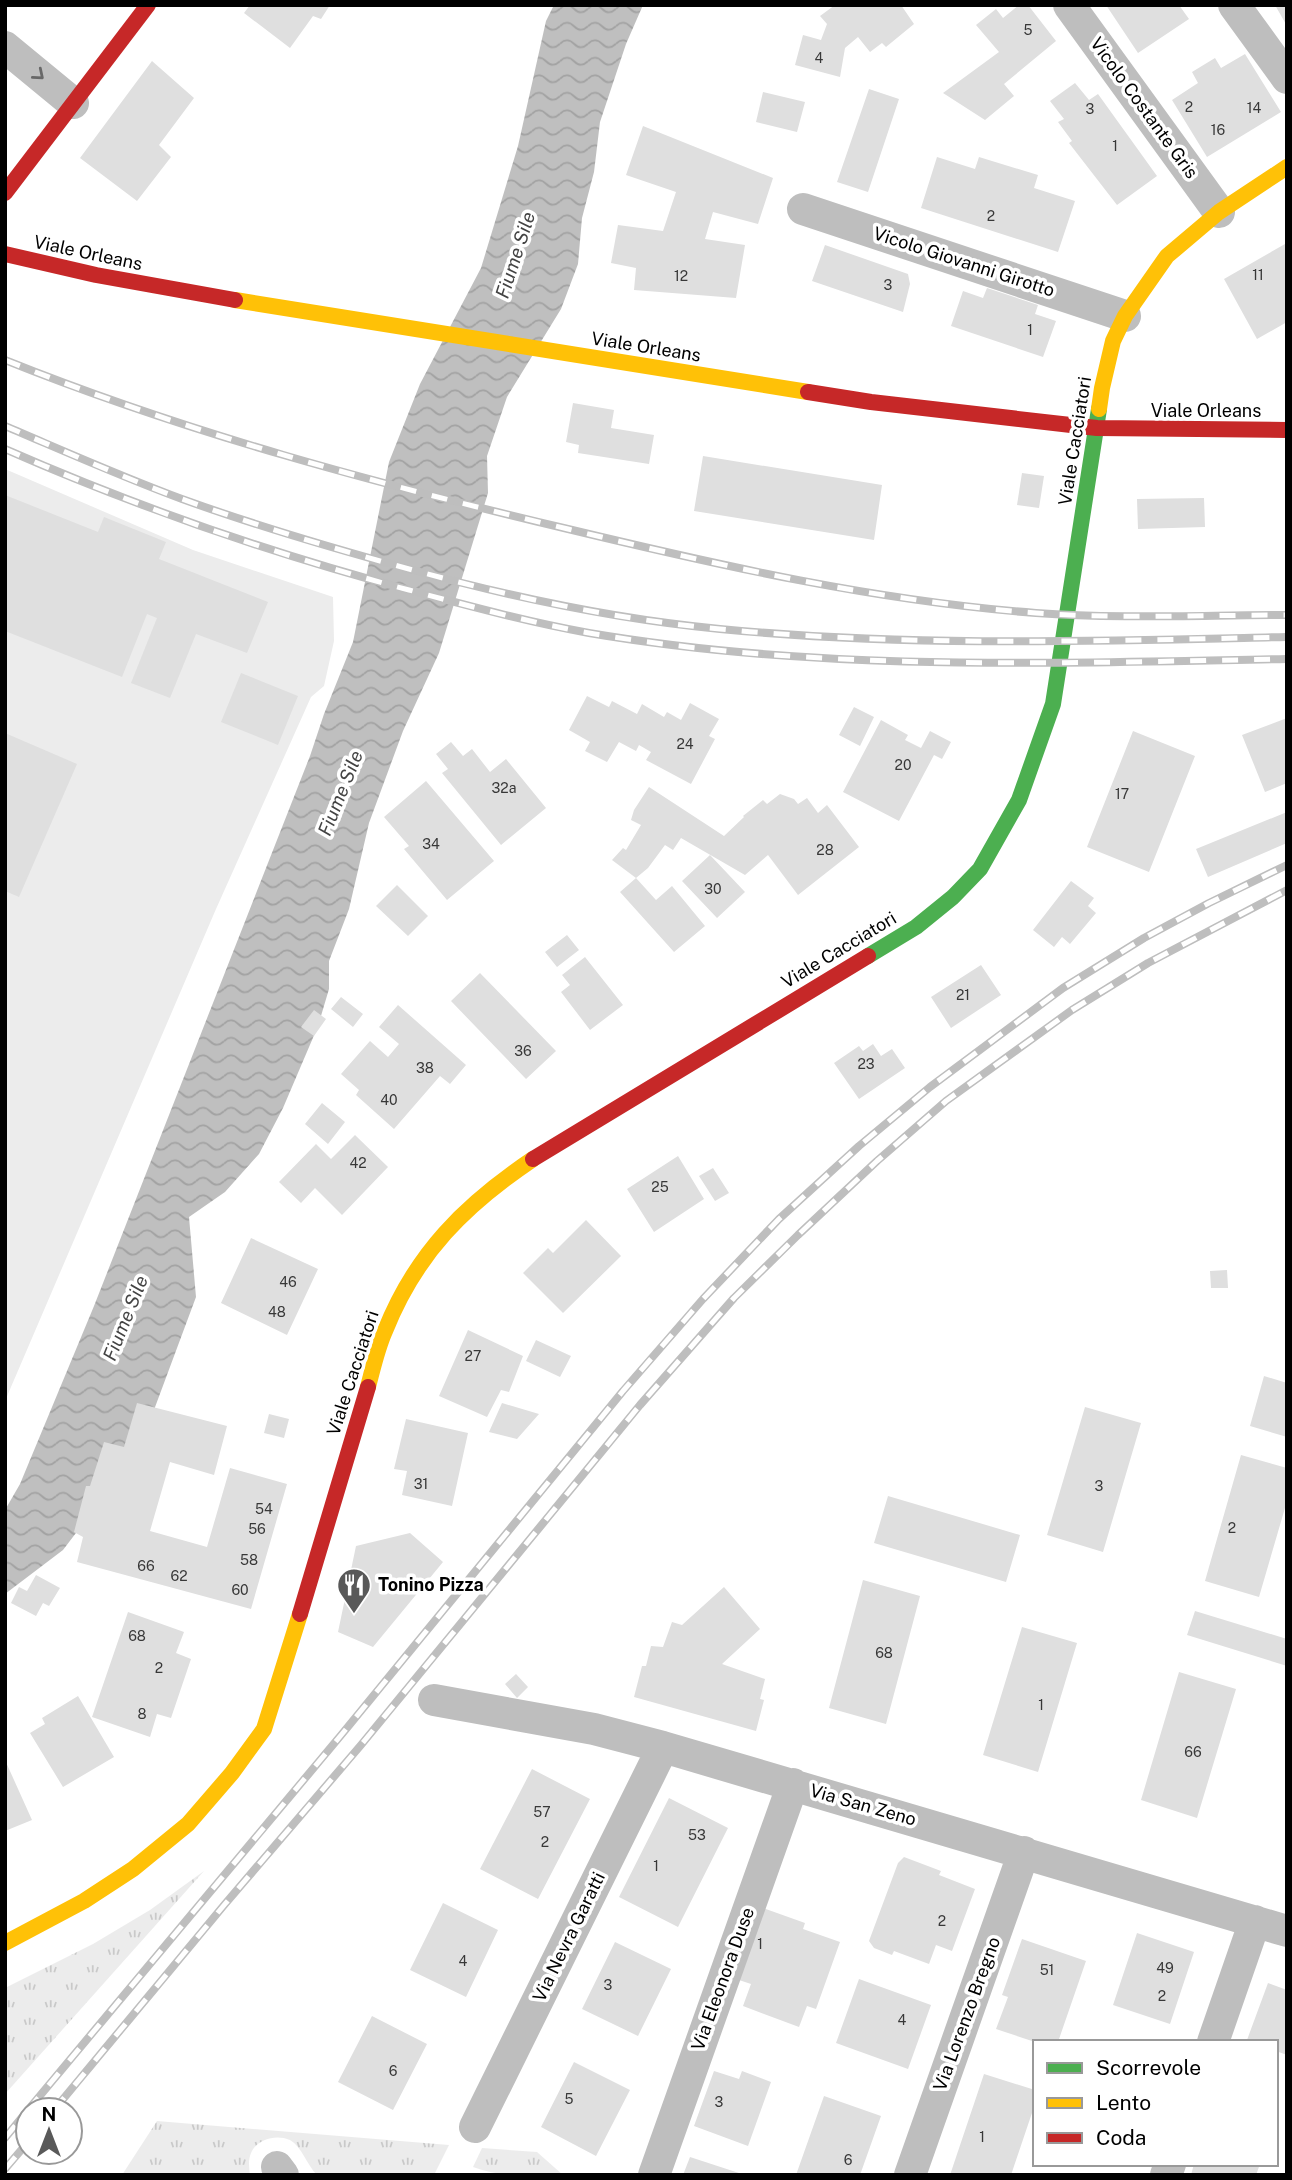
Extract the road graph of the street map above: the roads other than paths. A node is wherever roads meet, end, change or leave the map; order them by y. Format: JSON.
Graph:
{"nodes":[{"id":1,"x":148,"y":5,"type":"edge"},
{"id":2,"x":1069,"y":5,"type":"edge"},
{"id":3,"x":1234,"y":5,"type":"edge"},
{"id":4,"x":5,"y":47,"type":"edge"},
{"id":5,"x":1287,"y":78,"type":"edge"},
{"id":6,"x":73,"y":103,"type":"junction"},
{"id":7,"x":1287,"y":167,"type":"edge"},
{"id":8,"x":5,"y":193,"type":"edge"},
{"id":9,"x":803,"y":209,"type":"dead end"},
{"id":10,"x":1219,"y":212,"type":"junction"},
{"id":11,"x":5,"y":254,"type":"edge"},
{"id":12,"x":1125,"y":316,"type":"junction"},
{"id":13,"x":1097,"y":428,"type":"junction"},
{"id":14,"x":1287,"y":430,"type":"edge"},
{"id":15,"x":433,"y":1700,"type":"dead end"},
{"id":16,"x":663,"y":1747,"type":"junction"},
{"id":17,"x":793,"y":1784,"type":"junction"},
{"id":18,"x":1024,"y":1852,"type":"junction"},
{"id":19,"x":1255,"y":1922,"type":"junction"},
{"id":20,"x":1287,"y":1931,"type":"edge"},
{"id":21,"x":5,"y":1943,"type":"edge"},
{"id":22,"x":1214,"y":2040,"type":"edge"},
{"id":23,"x":475,"y":2127,"type":"dead end"},
{"id":24,"x":654,"y":2175,"type":"edge"},
{"id":25,"x":910,"y":2175,"type":"edge"}],
"edges":[{"from":1,"to":6,"type":"street"},
{"from":2,"to":10,"type":"street","name":"Vicolo Costante Gris"},
{"from":3,"to":5,"type":"street"},
{"from":4,"to":6,"type":"street","one_way":true},
{"from":6,"to":8,"type":"street"},
{"from":7,"to":10,"type":"street","name":"Viale Cacciatori"},
{"from":9,"to":12,"type":"street","name":"Vicolo Giovanni Girotto"},
{"from":10,"to":12,"type":"street","name":"Viale Cacciatori"},
{"from":11,"to":13,"type":"street","name":"Viale Orleans"},
{"from":12,"to":13,"type":"street","name":"Viale Cacciatori"},
{"from":13,"to":14,"type":"street","name":"Viale Orleans"},
{"from":13,"to":21,"type":"street","name":"Viale Cacciatori"},
{"from":15,"to":16,"type":"street","name":"Via San Zeno"},
{"from":16,"to":17,"type":"street","name":"Via San Zeno"},
{"from":16,"to":23,"type":"street","name":"Via Nevra Garatti"},
{"from":17,"to":18,"type":"street","name":"Via San Zeno"},
{"from":17,"to":24,"type":"street","name":"Via Eleonora Duse"},
{"from":18,"to":19,"type":"street","name":"Via San Zeno"},
{"from":18,"to":25,"type":"street","name":"Via Lorenzo Bregno"},
{"from":19,"to":20,"type":"street","name":"Via San Zeno"},
{"from":19,"to":22,"type":"street"}]}
